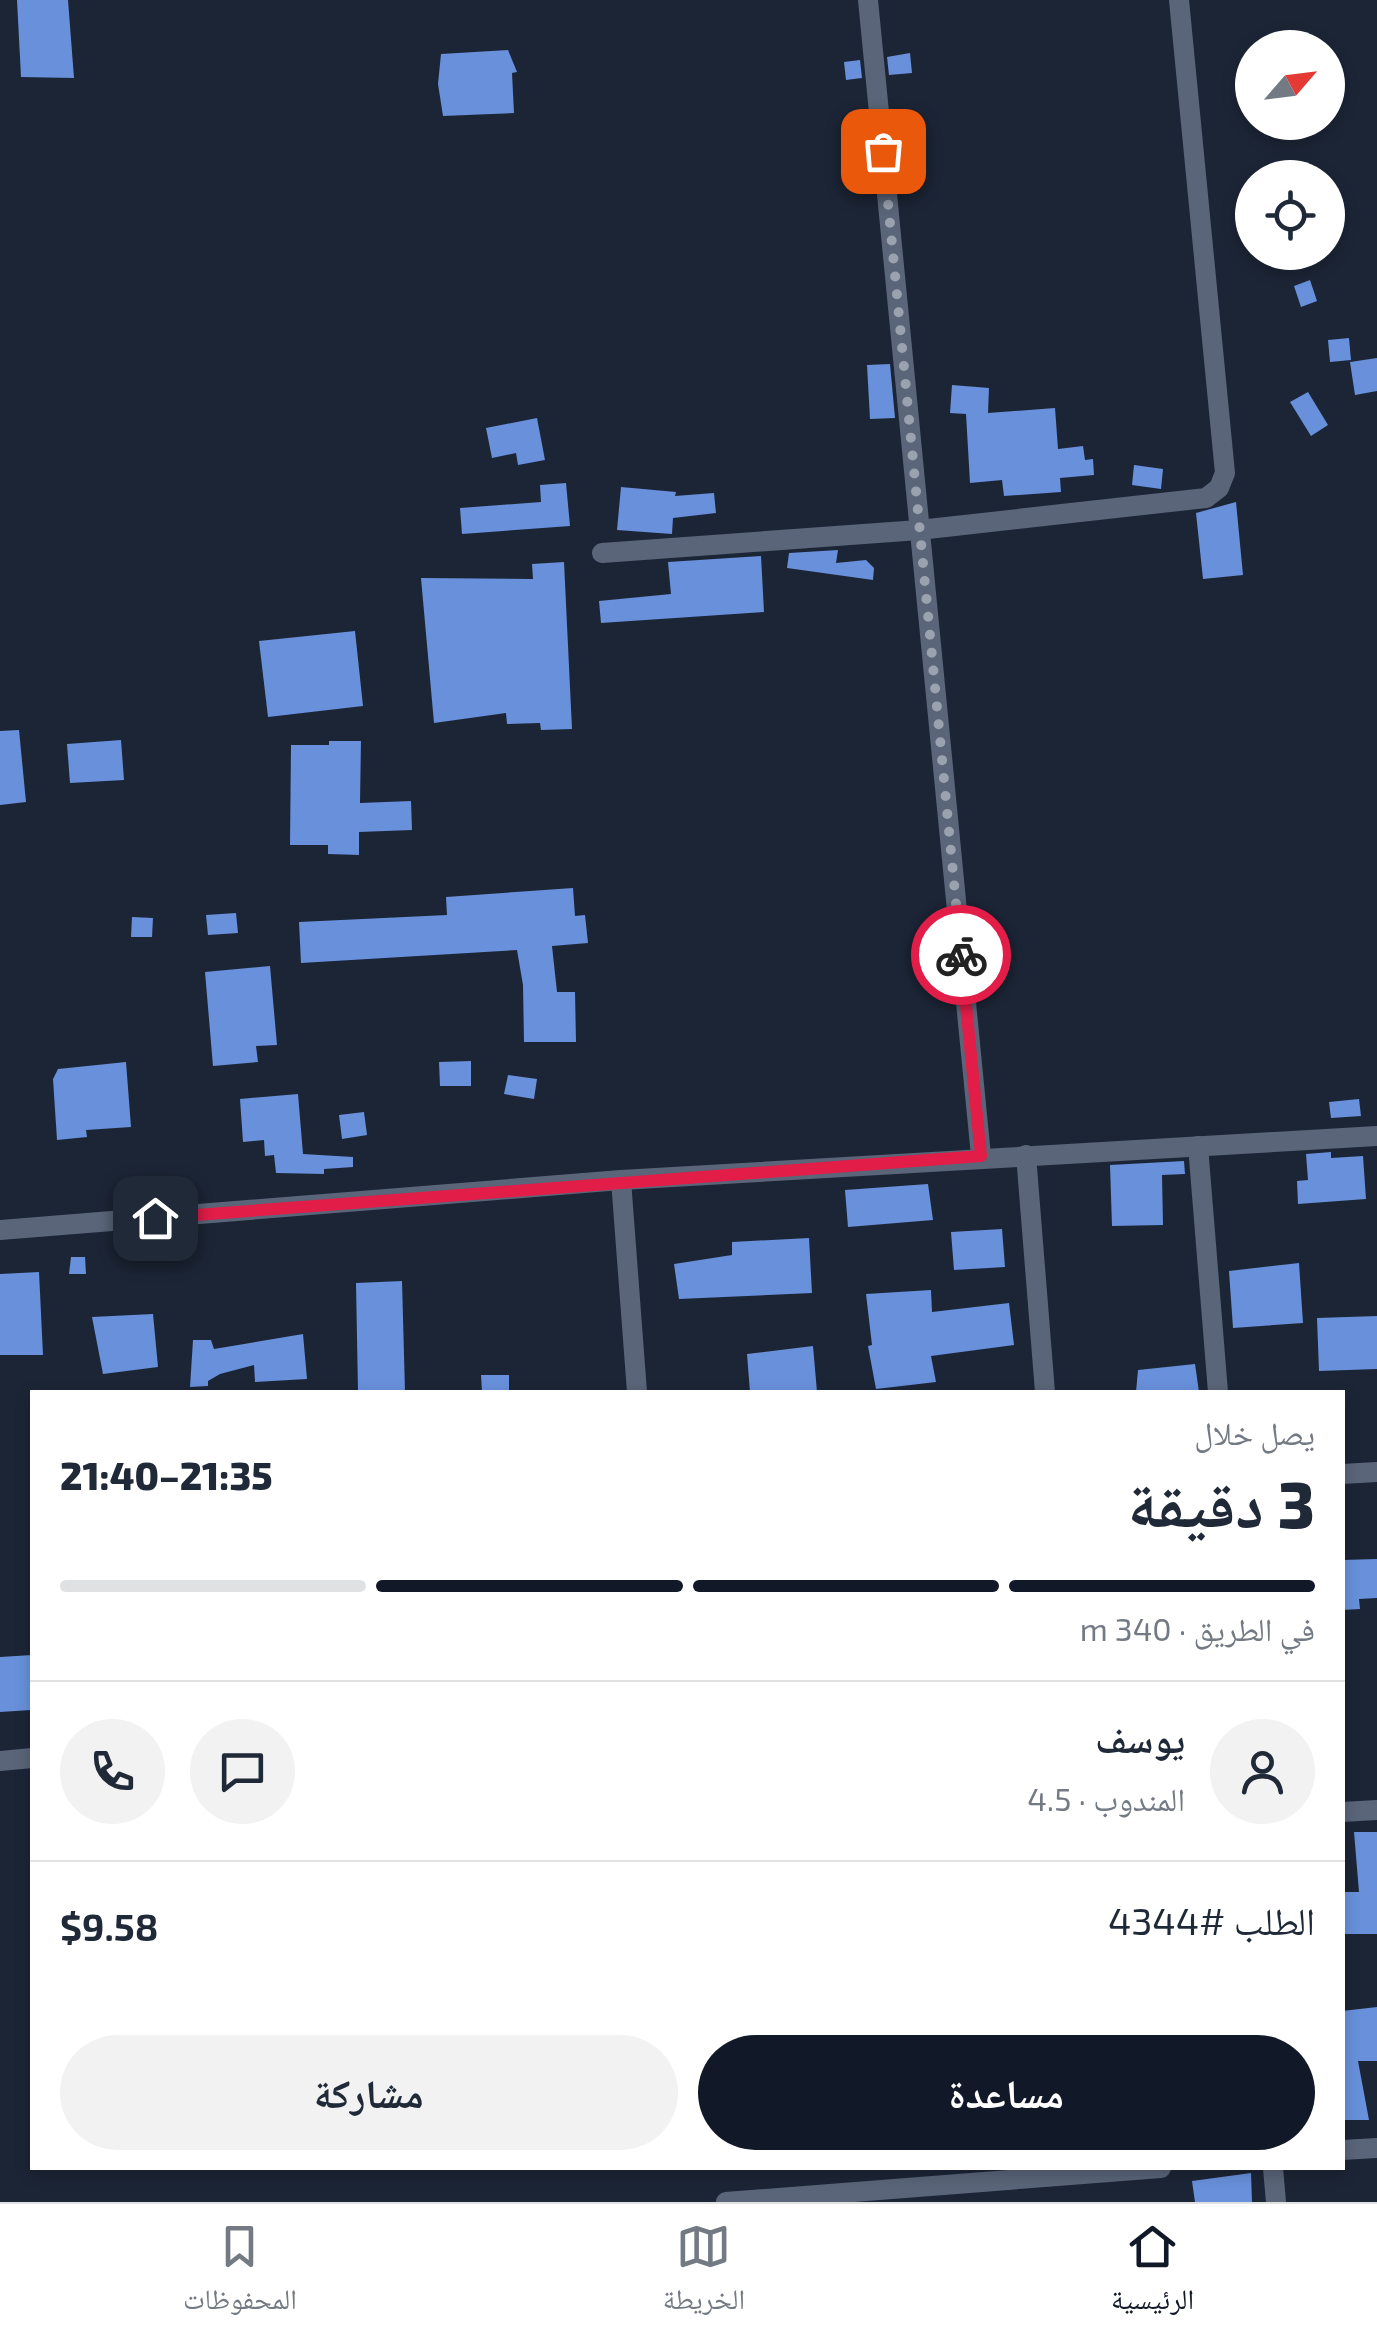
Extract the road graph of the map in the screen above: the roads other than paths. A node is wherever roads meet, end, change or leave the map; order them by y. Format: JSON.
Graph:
{"nodes":[{"id":1,"x":868,"y":0,"type":"edge"},
{"id":2,"x":1178,"y":0,"type":"edge"},
{"id":3,"x":919,"y":530,"type":"junction"},
{"id":4,"x":602,"y":553,"type":"dead end"},
{"id":5,"x":1377,"y":1136,"type":"edge"},
{"id":6,"x":1198,"y":1146,"type":"junction"},
{"id":7,"x":1026,"y":1155,"type":"junction"},
{"id":8,"x":981,"y":1156,"type":"junction"},
{"id":9,"x":621,"y":1180,"type":"junction"},
{"id":10,"x":0,"y":1230,"type":"edge"},
{"id":11,"x":637,"y":1390,"type":"edge"},
{"id":12,"x":1045,"y":1390,"type":"edge"},
{"id":13,"x":1218,"y":1390,"type":"edge"},
{"id":14,"x":1377,"y":1472,"type":"edge"},
{"id":15,"x":1345,"y":1474,"type":"edge"},
{"id":16,"x":30,"y":1758,"type":"edge"},
{"id":17,"x":0,"y":1761,"type":"edge"},
{"id":18,"x":1377,"y":1810,"type":"edge"},
{"id":19,"x":1345,"y":1812,"type":"edge"},
{"id":20,"x":1377,"y":2148,"type":"edge"},
{"id":21,"x":1345,"y":2150,"type":"edge"},
{"id":22,"x":1105,"y":2170,"type":"edge"},
{"id":23,"x":1274,"y":2170,"type":"edge"},
{"id":24,"x":726,"y":2202,"type":"edge"},
{"id":25,"x":1276,"y":2202,"type":"edge"}],
"edges":[{"from":1,"to":3,"type":"street"},
{"from":2,"to":3,"type":"street"},
{"from":3,"to":4,"type":"street"},
{"from":3,"to":8,"type":"street"},
{"from":5,"to":6,"type":"street"},
{"from":6,"to":7,"type":"street"},
{"from":6,"to":13,"type":"street"},
{"from":7,"to":8,"type":"street"},
{"from":7,"to":12,"type":"street"},
{"from":8,"to":9,"type":"street"},
{"from":9,"to":10,"type":"street"},
{"from":9,"to":11,"type":"street"},
{"from":14,"to":15,"type":"street"},
{"from":16,"to":17,"type":"street"},
{"from":18,"to":19,"type":"street"},
{"from":20,"to":21,"type":"street"},
{"from":22,"to":24,"type":"street"},
{"from":23,"to":25,"type":"street"}]}
